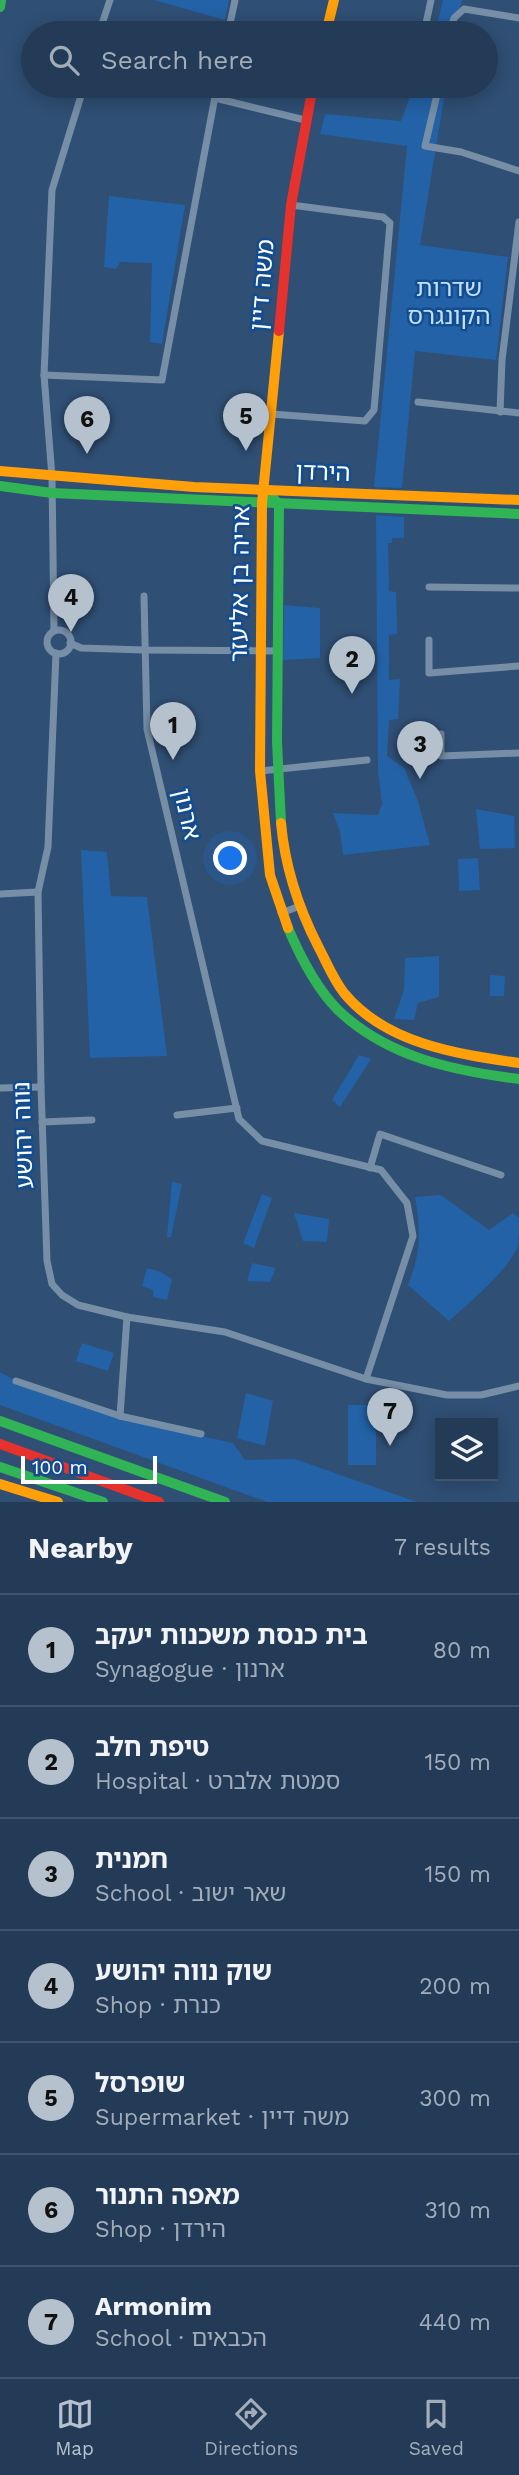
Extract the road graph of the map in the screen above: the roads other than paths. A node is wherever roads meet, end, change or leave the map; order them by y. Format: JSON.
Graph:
{"nodes":[{"id":1,"x":2,"y":0,"type":"edge"},
{"id":2,"x":110,"y":0,"type":"edge"},
{"id":3,"x":235,"y":0,"type":"edge"},
{"id":4,"x":334,"y":0,"type":"edge"},
{"id":5,"x":431,"y":0,"type":"edge"},
{"id":6,"x":0,"y":7,"type":"edge"},
{"id":7,"x":519,"y":18,"type":"edge"},
{"id":8,"x":104,"y":21,"type":"edge"},
{"id":9,"x":231,"y":21,"type":"edge"},
{"id":10,"x":329,"y":21,"type":"edge"},
{"id":11,"x":427,"y":21,"type":"edge"},
{"id":12,"x":453,"y":21,"type":"edge"},
{"id":13,"x":79,"y":98,"type":"edge"},
{"id":14,"x":215,"y":98,"type":"joint"},
{"id":15,"x":310,"y":98,"type":"edge"},
{"id":16,"x":436,"y":98,"type":"edge"},
{"id":17,"x":305,"y":120,"type":"junction"},
{"id":18,"x":519,"y":171,"type":"edge"},
{"id":19,"x":291,"y":205,"type":"junction"},
{"id":20,"x":519,"y":222,"type":"edge"},
{"id":21,"x":44,"y":375,"type":"junction"},
{"id":22,"x":418,"y":402,"type":"dead end"},
{"id":23,"x":500,"y":412,"type":"junction"},
{"id":24,"x":519,"y":413,"type":"edge"},
{"id":25,"x":271,"y":414,"type":"junction"},
{"id":26,"x":0,"y":471,"type":"edge"},
{"id":27,"x":52,"y":477,"type":"junction"},
{"id":28,"x":0,"y":486,"type":"edge"},
{"id":29,"x":264,"y":491,"type":"junction"},
{"id":30,"x":52,"y":493,"type":"junction"},
{"id":31,"x":519,"y":500,"type":"edge"},
{"id":32,"x":262,"y":503,"type":"junction"},
{"id":33,"x":279,"y":504,"type":"junction"},
{"id":34,"x":519,"y":514,"type":"edge"},
{"id":35,"x":429,"y":587,"type":"dead end"},
{"id":36,"x":519,"y":588,"type":"edge"},
{"id":37,"x":144,"y":596,"type":"dead end"},
{"id":38,"x":54,"y":631,"type":"junction"},
{"id":39,"x":429,"y":640,"type":"dead end"},
{"id":40,"x":71,"y":643,"type":"junction"},
{"id":41,"x":145,"y":650,"type":"junction"},
{"id":42,"x":259,"y":651,"type":"junction"},
{"id":43,"x":277,"y":651,"type":"junction"},
{"id":44,"x":56,"y":653,"type":"junction"},
{"id":45,"x":519,"y":666,"type":"edge"},
{"id":46,"x":441,"y":734,"type":"dead end"},
{"id":47,"x":519,"y":753,"type":"edge"},
{"id":48,"x":367,"y":760,"type":"dead end"},
{"id":49,"x":276,"y":770,"type":"junction"},
{"id":50,"x":260,"y":771,"type":"junction"},
{"id":51,"x":38,"y":892,"type":"junction"},
{"id":52,"x":0,"y":894,"type":"edge"},
{"id":53,"x":300,"y":906,"type":"junction"},
{"id":54,"x":281,"y":913,"type":"junction"},
{"id":55,"x":519,"y":1063,"type":"edge"},
{"id":56,"x":519,"y":1079,"type":"edge"},
{"id":57,"x":41,"y":1087,"type":"junction"},
{"id":58,"x":0,"y":1088,"type":"edge"},
{"id":59,"x":237,"y":1108,"type":"junction"},
{"id":60,"x":177,"y":1115,"type":"dead end"},
{"id":61,"x":92,"y":1120,"type":"dead end"},
{"id":62,"x":42,"y":1122,"type":"junction"},
{"id":63,"x":370,"y":1168,"type":"junction"},
{"id":64,"x":501,"y":1175,"type":"dead end"},
{"id":65,"x":127,"y":1317,"type":"junction"},
{"id":66,"x":366,"y":1379,"type":"junction"},
{"id":67,"x":16,"y":1381,"type":"dead end"},
{"id":68,"x":519,"y":1386,"type":"edge"},
{"id":69,"x":120,"y":1416,"type":"junction"},
{"id":70,"x":0,"y":1421,"type":"edge"},
{"id":71,"x":201,"y":1434,"type":"dead end"},
{"id":72,"x":0,"y":1444,"type":"edge"},
{"id":73,"x":0,"y":1466,"type":"edge"},
{"id":74,"x":0,"y":1484,"type":"edge"},
{"id":75,"x":58,"y":1502,"type":"edge"},
{"id":76,"x":103,"y":1502,"type":"edge"},
{"id":77,"x":159,"y":1502,"type":"edge"},
{"id":78,"x":225,"y":1502,"type":"edge"}],
"edges":[{"from":1,"to":6,"type":"main road"},
{"from":2,"to":8,"type":"street"},
{"from":3,"to":9,"type":"street"},
{"from":4,"to":10,"type":"main road"},
{"from":5,"to":11,"type":"street"},
{"from":7,"to":12,"type":"street"},
{"from":13,"to":21,"type":"street"},
{"from":14,"to":17,"type":"street"},
{"from":14,"to":21,"type":"street"},
{"from":15,"to":17,"type":"main road","name":"משה דיין"},
{"from":16,"to":18,"type":"street"},
{"from":17,"to":19,"type":"main road","name":"משה דיין"},
{"from":19,"to":25,"type":"main road","name":"משה דיין"},
{"from":19,"to":25,"type":"street"},
{"from":20,"to":23,"type":"street"},
{"from":21,"to":27,"type":"street"},
{"from":22,"to":23,"type":"street"},
{"from":23,"to":24,"type":"street"},
{"from":25,"to":29,"type":"main road","name":"משה דיין"},
{"from":26,"to":27,"type":"main road","name":"הירדן"},
{"from":27,"to":29,"type":"main road","name":"הירדן"},
{"from":27,"to":30,"type":"street"},
{"from":28,"to":30,"type":"main road","name":"הירדן"},
{"from":29,"to":31,"type":"main road","name":"הירדן"},
{"from":29,"to":32,"type":"main road","name":"אריה בן אליעזר"},
{"from":29,"to":33,"type":"main road","name":"אריה בן אליעזר"},
{"from":30,"to":32,"type":"main road","name":"הירדן"},
{"from":30,"to":38,"type":"street"},
{"from":32,"to":33,"type":"main road","name":"הירדן"},
{"from":32,"to":42,"type":"main road","name":"אריה בן אליעזר"},
{"from":33,"to":34,"type":"main road","name":"הירדן"},
{"from":33,"to":43,"type":"main road","name":"אריה בן אליעזר"},
{"from":35,"to":36,"type":"street"},
{"from":37,"to":41,"type":"street","name":"ארנון"},
{"from":38,"to":40,"type":"street"},
{"from":38,"to":44,"type":"street"},
{"from":39,"to":45,"type":"street"},
{"from":40,"to":41,"type":"street"},
{"from":40,"to":44,"type":"street"},
{"from":41,"to":42,"type":"street"},
{"from":41,"to":59,"type":"street","name":"ארנון"},
{"from":42,"to":43,"type":"street"},
{"from":42,"to":50,"type":"main road","name":"אריה בן אליעזר"},
{"from":43,"to":49,"type":"main road","name":"אריה בן אליעזר"},
{"from":44,"to":51,"type":"street","name":"נווה יהושע"},
{"from":46,"to":47,"type":"street"},
{"from":48,"to":49,"type":"street"},
{"from":49,"to":50,"type":"street"},
{"from":49,"to":53,"type":"main road","name":"אריה בן אליעזר"},
{"from":50,"to":54,"type":"main road","name":"אריה בן אליעזר"},
{"from":51,"to":52,"type":"street"},
{"from":51,"to":57,"type":"street","name":"נווה יהושע"},
{"from":53,"to":54,"type":"street"},
{"from":53,"to":55,"type":"main road","name":"אריה בן אליעזר"},
{"from":54,"to":56,"type":"main road","name":"אריה בן אליעזר"},
{"from":57,"to":58,"type":"street"},
{"from":57,"to":62,"type":"street","name":"נווה יהושע"},
{"from":59,"to":60,"type":"street"},
{"from":59,"to":63,"type":"street","name":"ארנון"},
{"from":61,"to":62,"type":"street"},
{"from":62,"to":65,"type":"street","name":"נווה יהושע"},
{"from":63,"to":64,"type":"street"},
{"from":63,"to":66,"type":"street"},
{"from":65,"to":66,"type":"street","name":"נווה יהושע"},
{"from":65,"to":69,"type":"street"},
{"from":66,"to":68,"type":"street","name":"נווה יהושע"},
{"from":67,"to":69,"type":"street"},
{"from":69,"to":71,"type":"street"},
{"from":70,"to":78,"type":"main road"},
{"from":72,"to":77,"type":"main road"},
{"from":73,"to":76,"type":"main road"},
{"from":74,"to":75,"type":"main road"}]}
